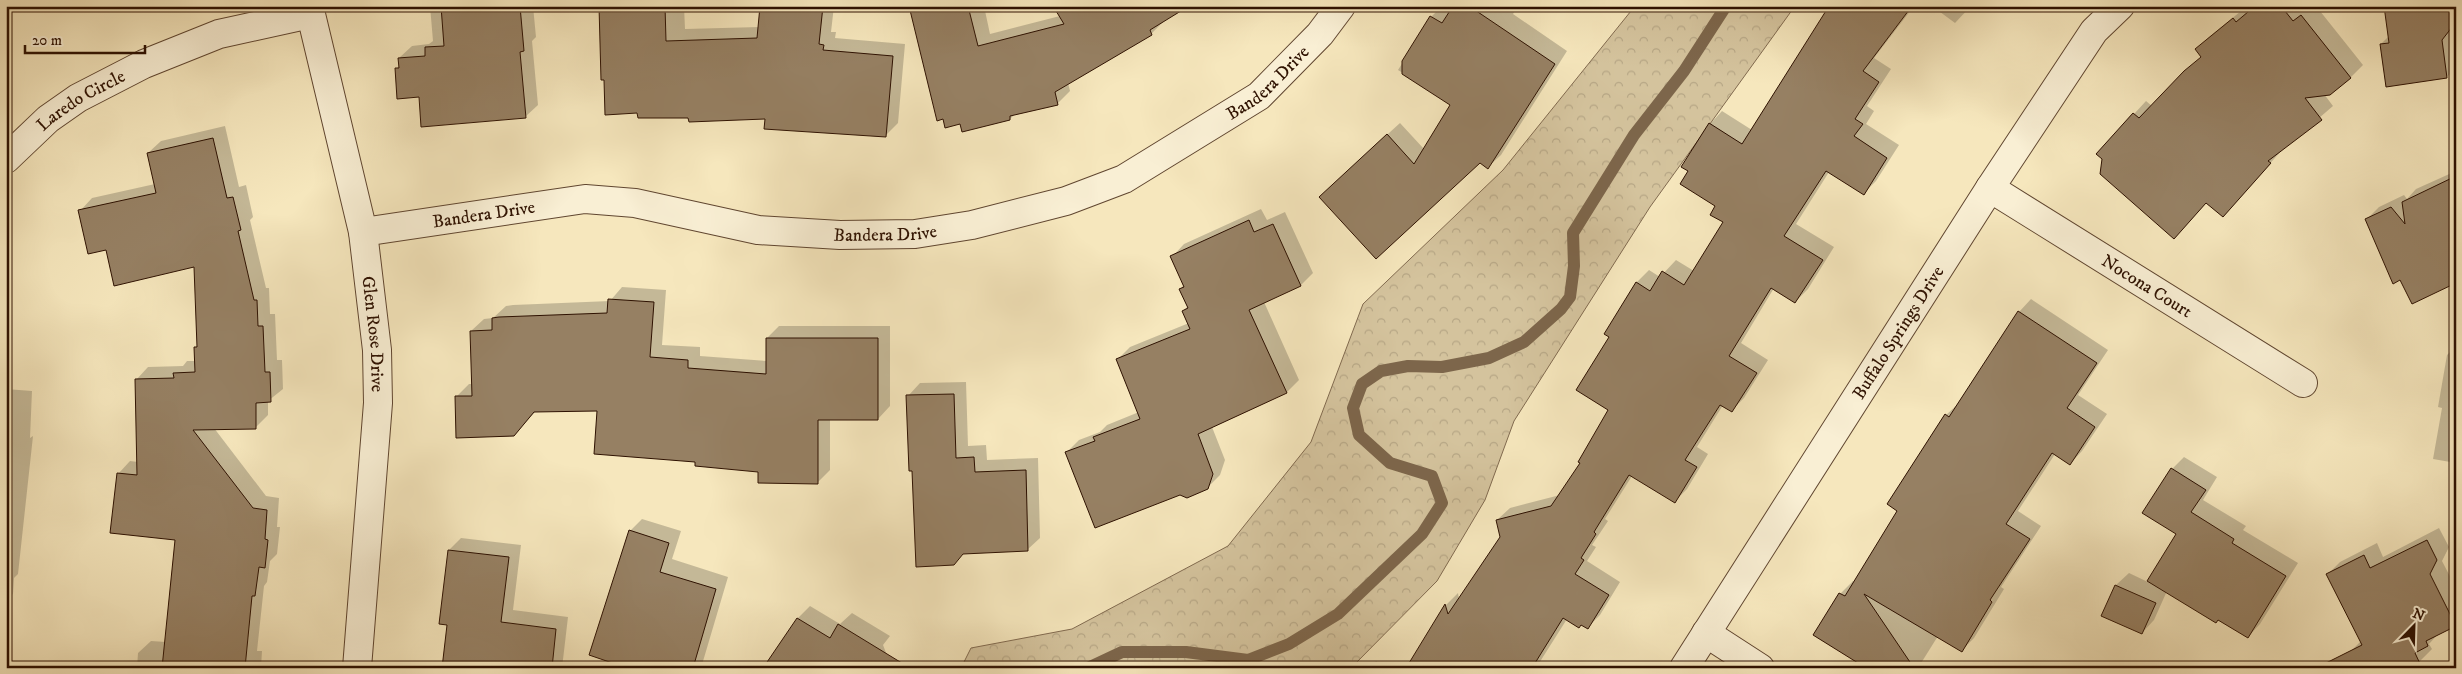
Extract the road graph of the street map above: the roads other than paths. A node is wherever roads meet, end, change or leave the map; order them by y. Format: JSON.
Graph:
{"nodes":[{"id":1,"x":1341,"y":6,"type":"edge"},
{"id":2,"x":2120,"y":6,"type":"edge"},
{"id":3,"x":309,"y":10,"type":"edge"},
{"id":4,"x":6,"y":159,"type":"edge"},
{"id":5,"x":1990,"y":188,"type":"junction"},
{"id":6,"x":363,"y":232,"type":"junction"},
{"id":7,"x":2303,"y":383,"type":"dead end"},
{"id":8,"x":1706,"y":633,"type":"junction"},
{"id":9,"x":357,"y":668,"type":"edge"},
{"id":10,"x":1684,"y":668,"type":"edge"},
{"id":11,"x":1760,"y":668,"type":"edge"}],
"edges":[{"from":1,"to":6,"type":"street","name":"Bandera Drive"},
{"from":2,"to":5,"type":"street","name":"Buffalo Springs Drive"},
{"from":3,"to":4,"type":"street","name":"Laredo Circle"},
{"from":3,"to":6,"type":"street","name":"Glen Rose Drive"},
{"from":5,"to":7,"type":"street","name":"Nocona Court"},
{"from":5,"to":8,"type":"street","name":"Buffalo Springs Drive"},
{"from":6,"to":9,"type":"street","name":"Glen Rose Drive"},
{"from":8,"to":10,"type":"street","name":"Buffalo Springs Drive"},
{"from":8,"to":11,"type":"street"}]}
